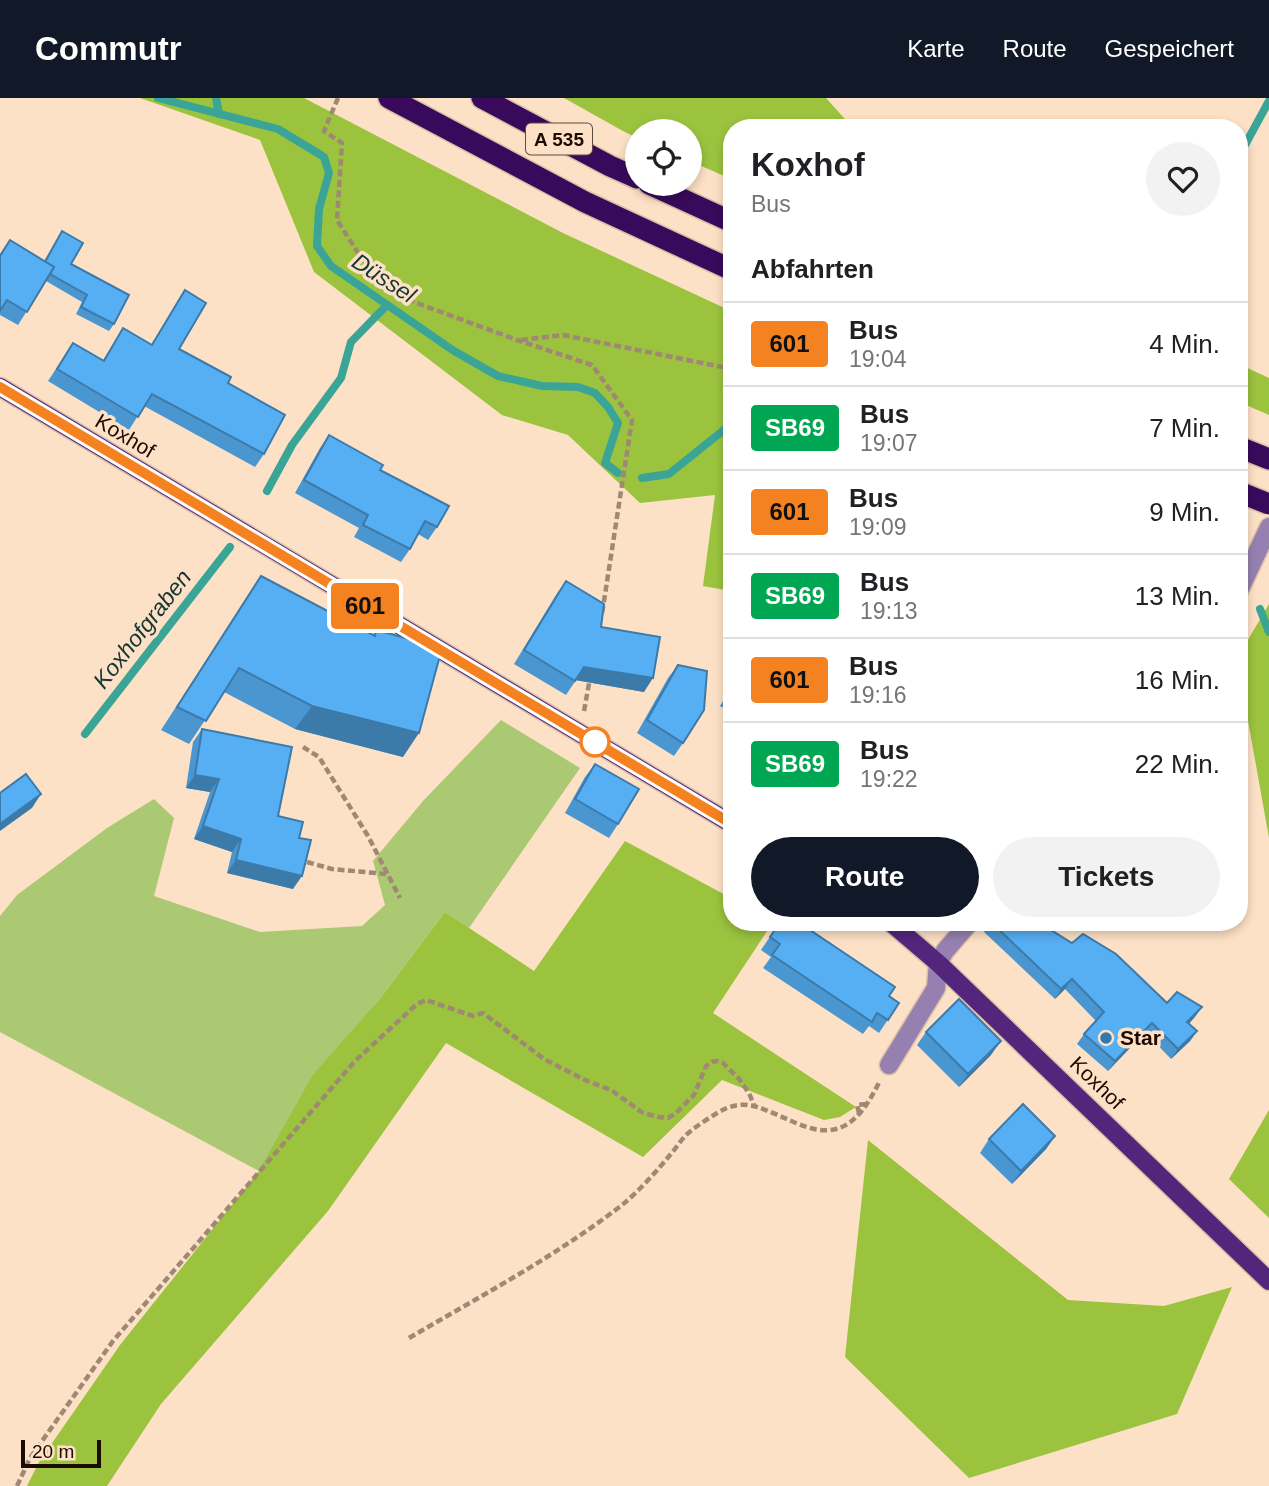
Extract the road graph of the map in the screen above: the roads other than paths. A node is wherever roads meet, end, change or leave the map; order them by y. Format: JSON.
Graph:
{"nodes":[{"id":1,"x":388,"y":98,"type":"edge"},
{"id":2,"x":482,"y":98,"type":"edge"},
{"id":3,"x":625,"y":173,"type":"edge"},
{"id":4,"x":675,"y":196,"type":"edge"},
{"id":5,"x":723,"y":218,"type":"edge"},
{"id":6,"x":723,"y":266,"type":"edge"},
{"id":7,"x":0,"y":387,"type":"edge"},
{"id":8,"x":1248,"y":450,"type":"edge"},
{"id":9,"x":1269,"y":458,"type":"edge"},
{"id":10,"x":1248,"y":496,"type":"edge"},
{"id":11,"x":1269,"y":504,"type":"edge"},
{"id":12,"x":1269,"y":527,"type":"edge"},
{"id":13,"x":1264,"y":550,"type":"edge"},
{"id":14,"x":1248,"y":576,"type":"edge"},
{"id":15,"x":723,"y":819,"type":"edge"},
{"id":16,"x":901,"y":931,"type":"edge"},
{"id":17,"x":962,"y":931,"type":"edge"},
{"id":18,"x":938,"y":963,"type":"junction"},
{"id":19,"x":889,"y":1065,"type":"dead end"},
{"id":20,"x":1269,"y":1281,"type":"edge"}],
"edges":[{"from":1,"to":6,"type":"highway","number":"A 535"},
{"from":2,"to":3,"type":"highway","number":"A 535"},
{"from":4,"to":5,"type":"highway"},
{"from":7,"to":15,"type":"main road","name":"Koxhof"},
{"from":8,"to":9,"type":"highway"},
{"from":10,"to":11,"type":"highway","bridge":true},
{"from":12,"to":13,"type":"street"},
{"from":13,"to":14,"type":"street"},
{"from":16,"to":18,"type":"main road","name":"Koxhof"},
{"from":17,"to":18,"type":"street"},
{"from":18,"to":19,"type":"street"},
{"from":18,"to":20,"type":"main road","name":"Koxhof"}]}
